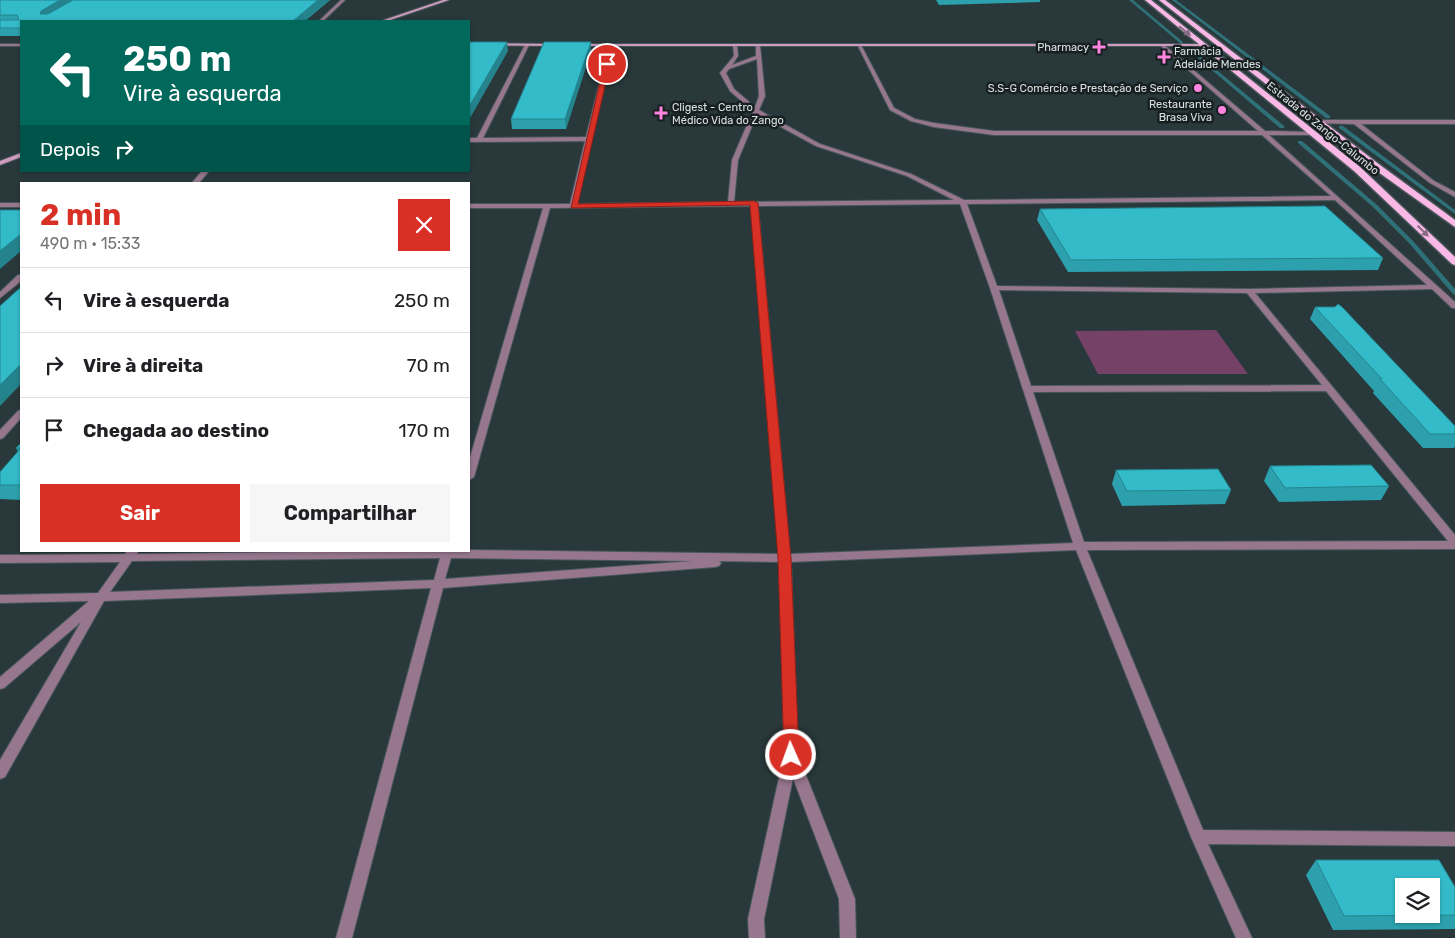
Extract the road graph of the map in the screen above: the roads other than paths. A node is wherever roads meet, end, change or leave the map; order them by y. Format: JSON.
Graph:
{"nodes":[{"id":1,"x":343,"y":0,"type":"edge"},
{"id":2,"x":446,"y":0,"type":"edge"},
{"id":3,"x":1148,"y":0,"type":"edge"},
{"id":4,"x":1162,"y":0,"type":"edge"},
{"id":5,"x":322,"y":20,"type":"edge"},
{"id":6,"x":386,"y":20,"type":"edge"},
{"id":7,"x":470,"y":44,"type":"edge"},
{"id":8,"x":0,"y":45,"type":"edge"},
{"id":9,"x":20,"y":45,"type":"edge"},
{"id":10,"x":527,"y":45,"type":"junction"},
{"id":11,"x":565,"y":45,"type":"edge"},
{"id":12,"x":574,"y":45,"type":"edge"},
{"id":13,"x":611,"y":45,"type":"junction"},
{"id":14,"x":734,"y":45,"type":"junction"},
{"id":15,"x":758,"y":45,"type":"junction"},
{"id":16,"x":859,"y":45,"type":"junction"},
{"id":17,"x":1163,"y":45,"type":"junction"},
{"id":18,"x":1202,"y":45,"type":"junction"},
{"id":19,"x":736,"y":56,"type":"junction"},
{"id":20,"x":759,"y":57,"type":"junction"},
{"id":21,"x":747,"y":62,"type":"junction"},
{"id":22,"x":727,"y":68,"type":"junction"},
{"id":23,"x":760,"y":68,"type":"junction"},
{"id":24,"x":756,"y":111,"type":"junction"},
{"id":25,"x":1324,"y":122,"type":"junction"},
{"id":26,"x":1355,"y":122,"type":"junction"},
{"id":27,"x":1455,"y":122,"type":"edge"},
{"id":28,"x":1264,"y":133,"type":"junction"},
{"id":29,"x":1311,"y":133,"type":"junction"},
{"id":30,"x":589,"y":139,"type":"junction"},
{"id":31,"x":470,"y":140,"type":"edge"},
{"id":32,"x":479,"y":140,"type":"junction"},
{"id":33,"x":20,"y":155,"type":"edge"},
{"id":34,"x":0,"y":163,"type":"edge"},
{"id":35,"x":205,"y":172,"type":"edge"},
{"id":36,"x":196,"y":182,"type":"edge"},
{"id":37,"x":1455,"y":195,"type":"edge"},
{"id":38,"x":1337,"y":198,"type":"junction"},
{"id":39,"x":963,"y":202,"type":"junction"},
{"id":40,"x":732,"y":203,"type":"junction"},
{"id":41,"x":754,"y":203,"type":"junction"},
{"id":42,"x":0,"y":204,"type":"edge"},
{"id":43,"x":20,"y":205,"type":"edge"},
{"id":44,"x":470,"y":206,"type":"edge"},
{"id":45,"x":574,"y":206,"type":"junction"},
{"id":46,"x":547,"y":207,"type":"junction"},
{"id":47,"x":1455,"y":224,"type":"edge"},
{"id":48,"x":1455,"y":262,"type":"edge"},
{"id":49,"x":20,"y":278,"type":"edge"},
{"id":50,"x":1433,"y":287,"type":"junction"},
{"id":51,"x":994,"y":288,"type":"junction"},
{"id":52,"x":1248,"y":290,"type":"junction"},
{"id":53,"x":0,"y":296,"type":"edge"},
{"id":54,"x":1455,"y":306,"type":"edge"},
{"id":55,"x":1328,"y":388,"type":"junction"},
{"id":56,"x":1028,"y":389,"type":"junction"},
{"id":57,"x":20,"y":414,"type":"edge"},
{"id":58,"x":0,"y":436,"type":"edge"},
{"id":59,"x":470,"y":474,"type":"edge"},
{"id":60,"x":1455,"y":543,"type":"edge"},
{"id":61,"x":1080,"y":546,"type":"junction"},
{"id":62,"x":447,"y":553,"type":"edge"},
{"id":63,"x":131,"y":555,"type":"edge"},
{"id":64,"x":785,"y":558,"type":"junction"},
{"id":65,"x":0,"y":559,"type":"edge"},
{"id":66,"x":438,"y":584,"type":"junction"},
{"id":67,"x":102,"y":598,"type":"junction"},
{"id":68,"x":0,"y":599,"type":"edge"},
{"id":69,"x":0,"y":684,"type":"edge"},
{"id":70,"x":791,"y":755,"type":"junction"},
{"id":71,"x":0,"y":773,"type":"edge"},
{"id":72,"x":1198,"y":838,"type":"junction"},
{"id":73,"x":1455,"y":839,"type":"edge"},
{"id":74,"x":344,"y":938,"type":"edge"},
{"id":75,"x":757,"y":938,"type":"edge"},
{"id":76,"x":848,"y":938,"type":"edge"},
{"id":77,"x":1244,"y":938,"type":"edge"}],
"edges":[{"from":1,"to":5,"type":"street"},
{"from":2,"to":6,"type":"street"},
{"from":3,"to":18,"type":"main road","name":"Estrada do Zango-Calumbo","one_way":true},
{"from":4,"to":25,"type":"main road"},
{"from":7,"to":10,"type":"street"},
{"from":8,"to":9,"type":"street"},
{"from":10,"to":11,"type":"street"},
{"from":10,"to":32,"type":"street"},
{"from":12,"to":13,"type":"street"},
{"from":13,"to":14,"type":"street"},
{"from":13,"to":30,"type":"street"},
{"from":14,"to":15,"type":"street"},
{"from":14,"to":19,"type":"street"},
{"from":15,"to":16,"type":"street"},
{"from":15,"to":20,"type":"street"},
{"from":16,"to":17,"type":"street"},
{"from":16,"to":28,"type":"street"},
{"from":17,"to":18,"type":"street"},
{"from":17,"to":28,"type":"street"},
{"from":18,"to":29,"type":"main road","name":"Estrada do Zango-Calumbo"},
{"from":19,"to":21,"type":"street"},
{"from":19,"to":22,"type":"street"},
{"from":20,"to":21,"type":"street"},
{"from":20,"to":23,"type":"street"},
{"from":21,"to":22,"type":"street"},
{"from":21,"to":23,"type":"street"},
{"from":22,"to":24,"type":"street"},
{"from":23,"to":24,"type":"street"},
{"from":24,"to":39,"type":"street"},
{"from":24,"to":40,"type":"street"},
{"from":25,"to":26,"type":"street"},
{"from":25,"to":47,"type":"main road"},
{"from":26,"to":27,"type":"street"},
{"from":26,"to":37,"type":"street"},
{"from":28,"to":29,"type":"street"},
{"from":28,"to":38,"type":"street"},
{"from":29,"to":48,"type":"main road","name":"Estrada do Zango-Calumbo","one_way":true},
{"from":30,"to":32,"type":"street"},
{"from":30,"to":45,"type":"street"},
{"from":31,"to":32,"type":"street"},
{"from":33,"to":34,"type":"street"},
{"from":35,"to":36,"type":"street"},
{"from":38,"to":39,"type":"street"},
{"from":38,"to":50,"type":"street"},
{"from":39,"to":41,"type":"street"},
{"from":39,"to":51,"type":"street"},
{"from":40,"to":41,"type":"street"},
{"from":40,"to":45,"type":"street"},
{"from":41,"to":64,"type":"street"},
{"from":42,"to":43,"type":"street"},
{"from":44,"to":46,"type":"street"},
{"from":45,"to":46,"type":"street"},
{"from":46,"to":59,"type":"street"},
{"from":49,"to":53,"type":"street"},
{"from":50,"to":52,"type":"street"},
{"from":50,"to":54,"type":"street"},
{"from":51,"to":52,"type":"street"},
{"from":51,"to":56,"type":"street"},
{"from":52,"to":55,"type":"street"},
{"from":55,"to":56,"type":"street"},
{"from":55,"to":60,"type":"street"},
{"from":56,"to":61,"type":"street"},
{"from":57,"to":58,"type":"street"},
{"from":60,"to":61,"type":"street"},
{"from":61,"to":64,"type":"street"},
{"from":61,"to":72,"type":"street"},
{"from":62,"to":63,"type":"street"},
{"from":62,"to":64,"type":"street"},
{"from":62,"to":66,"type":"street"},
{"from":63,"to":65,"type":"street"},
{"from":63,"to":67,"type":"street"},
{"from":64,"to":66,"type":"street"},
{"from":64,"to":70,"type":"street"},
{"from":66,"to":67,"type":"street"},
{"from":66,"to":74,"type":"street"},
{"from":67,"to":68,"type":"street"},
{"from":67,"to":69,"type":"street"},
{"from":67,"to":71,"type":"street"},
{"from":70,"to":75,"type":"street"},
{"from":70,"to":76,"type":"street"},
{"from":72,"to":73,"type":"street"},
{"from":72,"to":77,"type":"street"}]}
